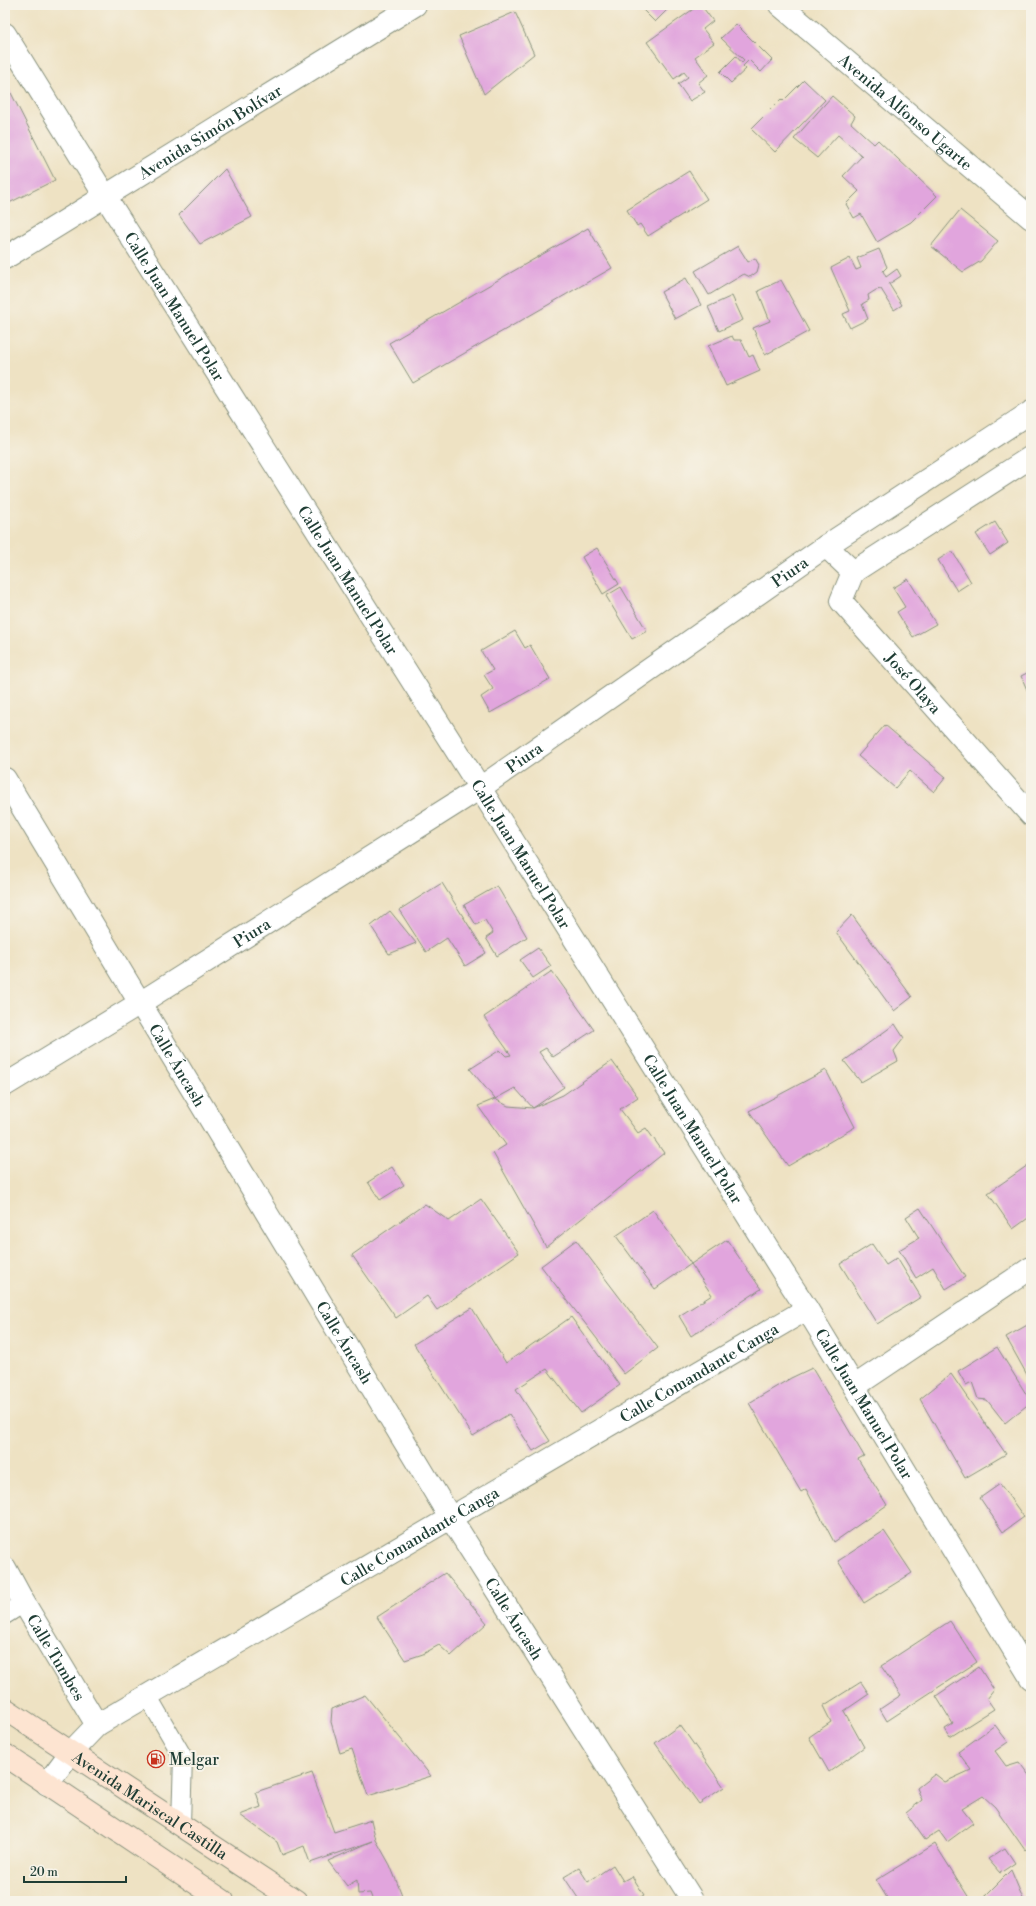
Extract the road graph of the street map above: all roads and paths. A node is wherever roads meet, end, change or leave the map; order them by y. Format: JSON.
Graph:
{"nodes":[{"id":1,"x":415,"y":5,"type":"edge"},
{"id":2,"x":780,"y":5,"type":"edge"},
{"id":3,"x":5,"y":34,"type":"edge"},
{"id":4,"x":104,"y":196,"type":"junction"},
{"id":5,"x":1031,"y":218,"type":"edge"},
{"id":6,"x":5,"y":258,"type":"edge"},
{"id":7,"x":1031,"y":412,"type":"edge"},
{"id":8,"x":1031,"y":457,"type":"edge"},
{"id":9,"x":826,"y":546,"type":"junction"},
{"id":10,"x":853,"y":572,"type":"junction"},
{"id":11,"x":5,"y":779,"type":"edge"},
{"id":12,"x":480,"y":788,"type":"junction"},
{"id":13,"x":1031,"y":815,"type":"edge"},
{"id":14,"x":140,"y":1003,"type":"junction"},
{"id":15,"x":5,"y":1086,"type":"edge"},
{"id":16,"x":1031,"y":1268,"type":"edge"},
{"id":17,"x":807,"y":1309,"type":"junction"},
{"id":18,"x":854,"y":1386,"type":"junction"},
{"id":19,"x":450,"y":1517,"type":"junction"},
{"id":20,"x":5,"y":1568,"type":"edge"},
{"id":21,"x":24,"y":1603,"type":"junction"},
{"id":22,"x":5,"y":1616,"type":"edge"},
{"id":23,"x":1031,"y":1678,"type":"edge"},
{"id":24,"x":148,"y":1695,"type":"junction"},
{"id":25,"x":5,"y":1709,"type":"edge"},
{"id":26,"x":97,"y":1725,"type":"junction"},
{"id":27,"x":71,"y":1752,"type":"junction"},
{"id":28,"x":5,"y":1755,"type":"edge"},
{"id":29,"x":48,"y":1784,"type":"junction"},
{"id":30,"x":181,"y":1824,"type":"junction"},
{"id":31,"x":223,"y":1901,"type":"edge"},
{"id":32,"x":296,"y":1901,"type":"edge"},
{"id":33,"x":693,"y":1901,"type":"edge"}],
"edges":[{"from":1,"to":4,"type":"street","name":"Avenida Simón Bolívar"},
{"from":2,"to":5,"type":"street","name":"Avenida Alfonso Ugarte"},
{"from":3,"to":4,"type":"street","name":"Calle Juan Manuel Polar"},
{"from":4,"to":6,"type":"street","name":"Avenida Simón Bolívar"},
{"from":4,"to":12,"type":"street","name":"Calle Juan Manuel Polar"},
{"from":7,"to":9,"type":"street","name":"Piura"},
{"from":8,"to":10,"type":"street"},
{"from":9,"to":10,"type":"street"},
{"from":9,"to":12,"type":"street","name":"Piura"},
{"from":10,"to":13,"type":"street","name":"José Olaya"},
{"from":11,"to":14,"type":"street","name":"Calle Áncash"},
{"from":12,"to":14,"type":"street","name":"Piura"},
{"from":12,"to":17,"type":"street","name":"Calle Juan Manuel Polar"},
{"from":14,"to":15,"type":"street","name":"Piura"},
{"from":14,"to":19,"type":"street","name":"Calle Áncash"},
{"from":16,"to":18,"type":"street"},
{"from":17,"to":18,"type":"street","name":"Calle Juan Manuel Polar"},
{"from":17,"to":19,"type":"street","name":"Calle Comandante Canga"},
{"from":18,"to":23,"type":"street","name":"Calle Juan Manuel Polar"},
{"from":19,"to":24,"type":"street","name":"Calle Comandante Canga"},
{"from":19,"to":33,"type":"street","name":"Calle Áncash"},
{"from":20,"to":21,"type":"street","name":"Calle Tumbes"},
{"from":21,"to":22,"type":"lane"},
{"from":21,"to":26,"type":"street","name":"Calle Tumbes"},
{"from":24,"to":26,"type":"street","name":"Calle Comandante Canga"},
{"from":24,"to":30,"type":"lane"},
{"from":25,"to":27,"type":"main road","name":"Avenida Mariscal Castilla"},
{"from":26,"to":27,"type":"street","name":"Calle Comandante Canga"},
{"from":27,"to":29,"type":"street","name":"Calle Comandante Canga"},
{"from":27,"to":30,"type":"main road","name":"Avenida Mariscal Castilla"},
{"from":28,"to":29,"type":"main road"},
{"from":29,"to":31,"type":"main road"},
{"from":30,"to":32,"type":"main road","name":"Avenida Mariscal Castilla"}]}
